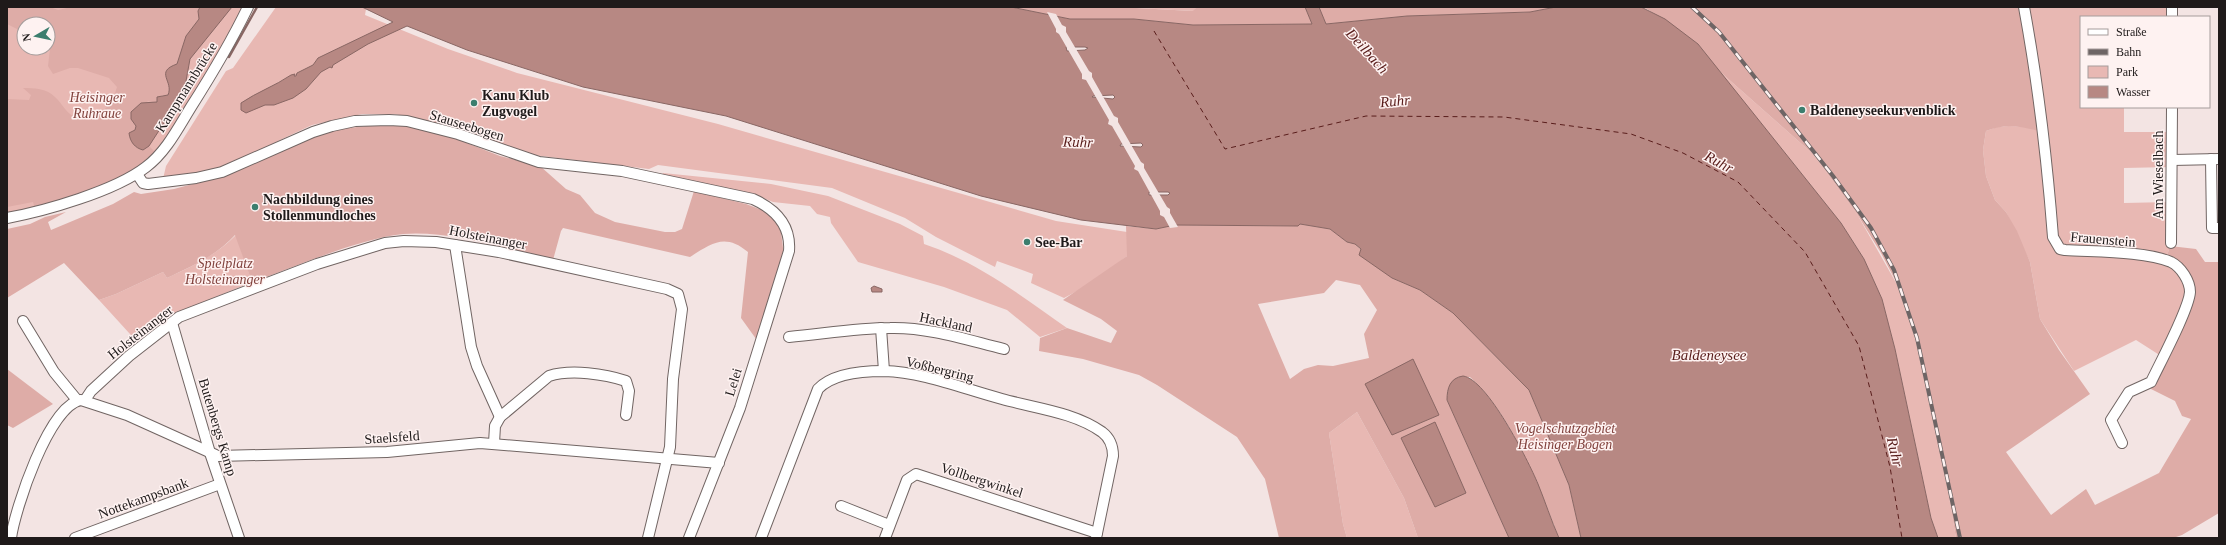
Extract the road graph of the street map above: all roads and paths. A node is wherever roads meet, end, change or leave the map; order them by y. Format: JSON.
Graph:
{"nodes":[{"id":1,"x":2024,"y":7,"type":"edge"},
{"id":2,"x":246,"y":11,"type":"edge"},
{"id":3,"x":2172,"y":108,"type":"edge"},
{"id":4,"x":2215,"y":159,"type":"edge"},
{"id":5,"x":2172,"y":160,"type":"junction"},
{"id":6,"x":137,"y":174,"type":"junction"},
{"id":7,"x":7,"y":218,"type":"edge"},
{"id":8,"x":2219,"y":228,"type":"edge"},
{"id":9,"x":787,"y":230,"type":"joint"},
{"id":10,"x":2171,"y":243,"type":"dead end"},
{"id":11,"x":455,"y":245,"type":"junction"},
{"id":12,"x":23,"y":321,"type":"dead end"},
{"id":13,"x":172,"y":323,"type":"junction"},
{"id":14,"x":881,"y":328,"type":"junction"},
{"id":15,"x":789,"y":338,"type":"dead end"},
{"id":16,"x":1004,"y":349,"type":"dead end"},
{"id":17,"x":884,"y":371,"type":"junction"},
{"id":18,"x":81,"y":400,"type":"junction"},
{"id":19,"x":626,"y":414,"type":"dead end"},
{"id":20,"x":500,"y":417,"type":"junction"},
{"id":21,"x":494,"y":443,"type":"junction"},
{"id":22,"x":2122,"y":443,"type":"dead end"},
{"id":23,"x":210,"y":453,"type":"junction"},
{"id":24,"x":668,"y":459,"type":"junction"},
{"id":25,"x":719,"y":463,"type":"junction"},
{"id":26,"x":220,"y":484,"type":"junction"},
{"id":27,"x":841,"y":506,"type":"dead end"},
{"id":28,"x":889,"y":526,"type":"junction"},
{"id":29,"x":1096,"y":536,"type":"edge"},
{"id":30,"x":11,"y":538,"type":"edge"},
{"id":31,"x":75,"y":538,"type":"edge"},
{"id":32,"x":239,"y":538,"type":"edge"},
{"id":33,"x":648,"y":538,"type":"edge"},
{"id":34,"x":689,"y":538,"type":"edge"},
{"id":35,"x":760,"y":538,"type":"edge"},
{"id":36,"x":886,"y":538,"type":"edge"}],
"edges":[{"from":1,"to":22,"type":"street","name":"Frauenstein"},
{"from":2,"to":6,"type":"street","name":"Kampmannbrücke"},
{"from":3,"to":5,"type":"street","name":"Am Wieselbach"},
{"from":4,"to":5,"type":"street"},
{"from":4,"to":8,"type":"street"},
{"from":5,"to":10,"type":"street","name":"Am Wieselbach"},
{"from":6,"to":7,"type":"street","name":"Kampmannbrücke"},
{"from":6,"to":9,"type":"street","name":"Stauseebogen"},
{"from":9,"to":25,"type":"street","name":"Lelei"},
{"from":11,"to":13,"type":"street","name":"Holsteinanger"},
{"from":11,"to":20,"type":"street"},
{"from":11,"to":24,"type":"street","name":"Holsteinanger"},
{"from":12,"to":18,"type":"street"},
{"from":13,"to":18,"type":"street","name":"Holsteinanger"},
{"from":13,"to":23,"type":"street","name":"Butenbergs Kamp"},
{"from":14,"to":15,"type":"street","name":"Hackland"},
{"from":14,"to":16,"type":"street","name":"Hackland"},
{"from":14,"to":17,"type":"street"},
{"from":17,"to":29,"type":"street","name":"Voßbergring"},
{"from":17,"to":35,"type":"street","name":"Voßbergring"},
{"from":18,"to":23,"type":"street","name":"Staelsfeld"},
{"from":18,"to":30,"type":"street","name":"Holsteinanger"},
{"from":19,"to":20,"type":"street"},
{"from":20,"to":21,"type":"street"},
{"from":21,"to":23,"type":"street","name":"Staelsfeld"},
{"from":21,"to":24,"type":"street","name":"Staelsfeld"},
{"from":23,"to":26,"type":"street","name":"Butenbergs Kamp"},
{"from":24,"to":25,"type":"street","name":"Staelsfeld"},
{"from":24,"to":33,"type":"street","name":"Holsteinanger"},
{"from":25,"to":34,"type":"street","name":"Lelei"},
{"from":26,"to":31,"type":"street","name":"Nottekampsbank"},
{"from":26,"to":32,"type":"street","name":"Butenbergs Kamp"},
{"from":27,"to":28,"type":"street"},
{"from":28,"to":29,"type":"street","name":"Vollbergwinkel"},
{"from":28,"to":36,"type":"street","name":"Vollbergwinkel"}]}
